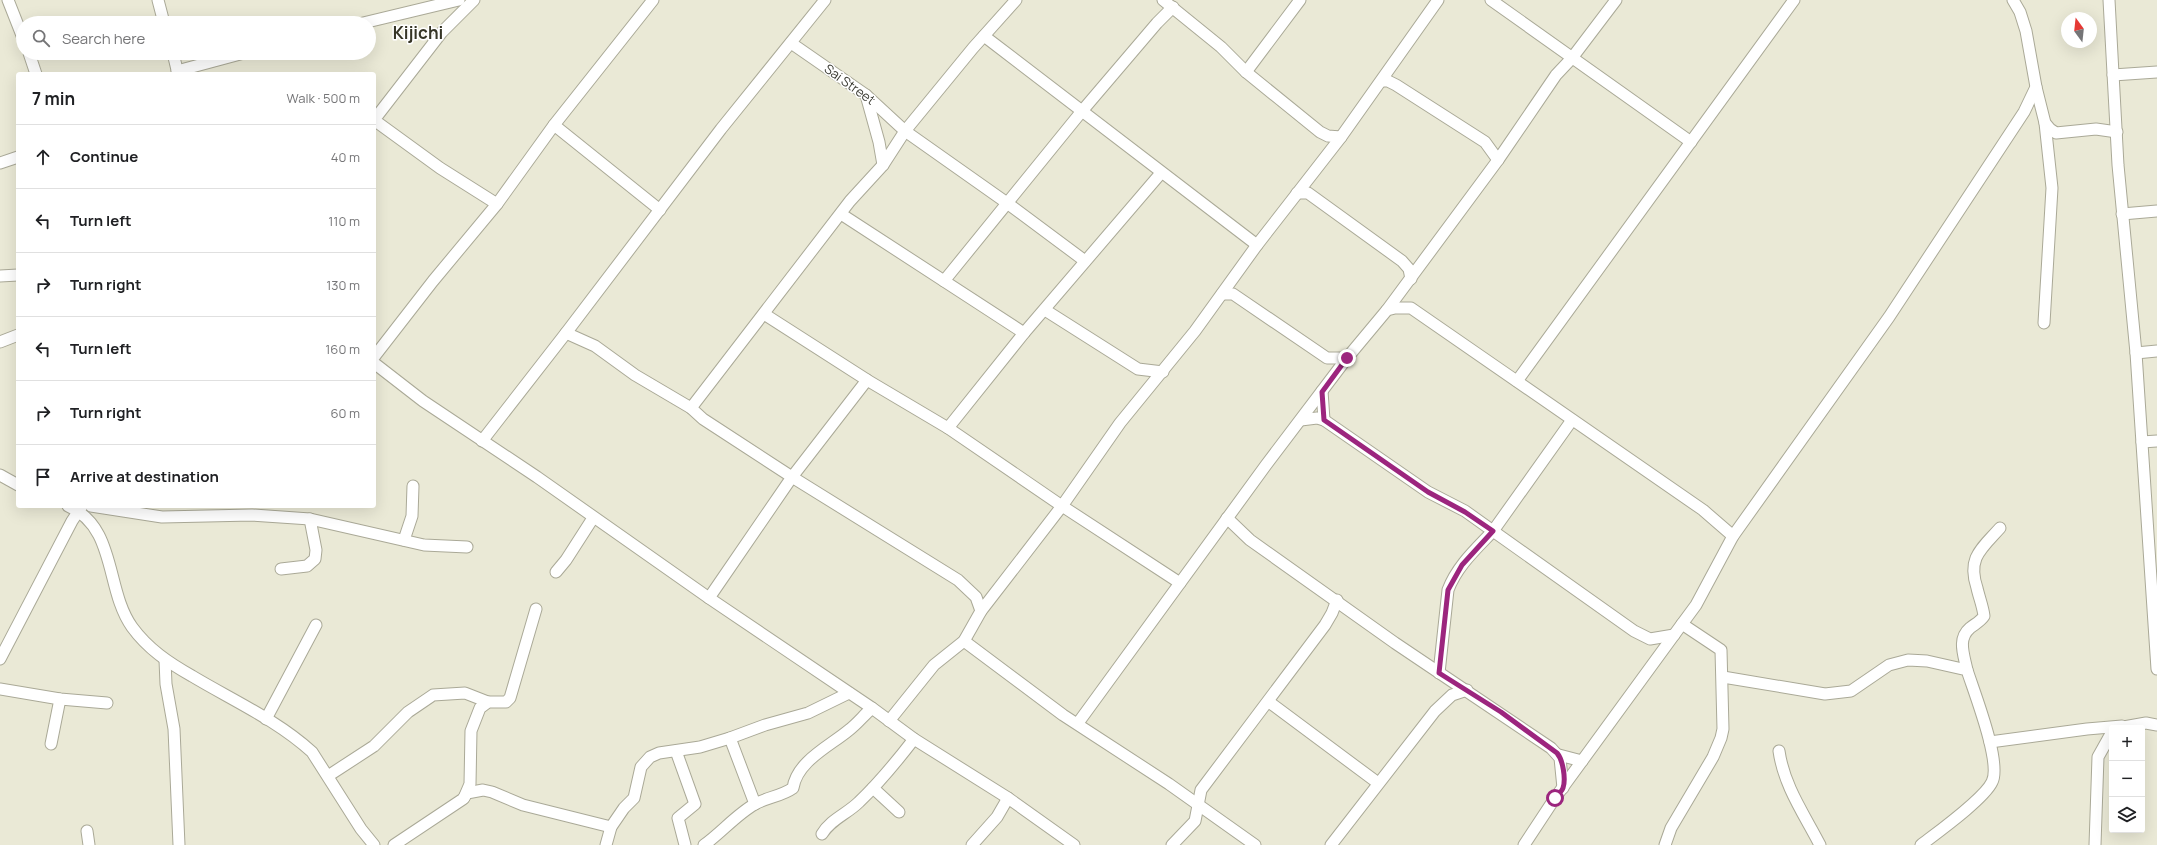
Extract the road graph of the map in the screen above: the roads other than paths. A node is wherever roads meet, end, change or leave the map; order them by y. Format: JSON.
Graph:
{"nodes":[{"id":1,"x":8,"y":0,"type":"edge"},
{"id":2,"x":158,"y":0,"type":"edge"},
{"id":3,"x":459,"y":0,"type":"edge"},
{"id":4,"x":474,"y":0,"type":"edge"},
{"id":5,"x":653,"y":0,"type":"edge"},
{"id":6,"x":824,"y":0,"type":"edge"},
{"id":7,"x":1016,"y":0,"type":"edge"},
{"id":8,"x":1163,"y":0,"type":"edge"},
{"id":9,"x":1300,"y":0,"type":"edge"},
{"id":10,"x":1438,"y":0,"type":"edge"},
{"id":11,"x":1491,"y":0,"type":"edge"},
{"id":12,"x":1616,"y":0,"type":"edge"},
{"id":13,"x":1794,"y":0,"type":"edge"},
{"id":14,"x":2013,"y":0,"type":"edge"},
{"id":15,"x":2109,"y":0,"type":"edge"},
{"id":16,"x":1173,"y":7,"type":"junction"},
{"id":17,"x":162,"y":16,"type":"edge"},
{"id":18,"x":16,"y":20,"type":"edge"},
{"id":19,"x":376,"y":20,"type":"edge"},
{"id":20,"x":984,"y":36,"type":"junction"},
{"id":21,"x":791,"y":43,"type":"junction"},
{"id":22,"x":1572,"y":58,"type":"junction"},
{"id":23,"x":31,"y":60,"type":"edge"},
{"id":24,"x":174,"y":60,"type":"edge"},
{"id":25,"x":220,"y":60,"type":"edge"},
{"id":26,"x":35,"y":72,"type":"edge"},
{"id":27,"x":178,"y":72,"type":"edge"},
{"id":28,"x":1246,"y":72,"type":"junction"},
{"id":29,"x":2157,"y":72,"type":"edge"},
{"id":30,"x":2113,"y":75,"type":"junction"},
{"id":31,"x":1382,"y":81,"type":"junction"},
{"id":32,"x":2036,"y":87,"type":"junction"},
{"id":33,"x":866,"y":95,"type":"junction"},
{"id":34,"x":1082,"y":110,"type":"junction"},
{"id":35,"x":376,"y":117,"type":"edge"},
{"id":36,"x":376,"y":121,"type":"edge"},
{"id":37,"x":2045,"y":123,"type":"junction"},
{"id":38,"x":554,"y":125,"type":"junction"},
{"id":39,"x":905,"y":131,"type":"junction"},
{"id":40,"x":1320,"y":132,"type":"junction"},
{"id":41,"x":2117,"y":132,"type":"junction"},
{"id":42,"x":1341,"y":137,"type":"junction"},
{"id":43,"x":1691,"y":142,"type":"junction"},
{"id":44,"x":1326,"y":156,"type":"junction"},
{"id":45,"x":16,"y":158,"type":"edge"},
{"id":46,"x":1498,"y":160,"type":"junction"},
{"id":47,"x":0,"y":163,"type":"edge"},
{"id":48,"x":883,"y":165,"type":"junction"},
{"id":49,"x":1161,"y":172,"type":"junction"},
{"id":50,"x":1297,"y":193,"type":"junction"},
{"id":51,"x":1007,"y":203,"type":"junction"},
{"id":52,"x":497,"y":204,"type":"junction"},
{"id":53,"x":660,"y":210,"type":"junction"},
{"id":54,"x":2157,"y":211,"type":"edge"},
{"id":55,"x":841,"y":214,"type":"junction"},
{"id":56,"x":2122,"y":214,"type":"junction"},
{"id":57,"x":1257,"y":245,"type":"junction"},
{"id":58,"x":1085,"y":261,"type":"junction"},
{"id":59,"x":16,"y":275,"type":"edge"},
{"id":60,"x":0,"y":276,"type":"edge"},
{"id":61,"x":944,"y":281,"type":"junction"},
{"id":62,"x":1408,"y":283,"type":"junction"},
{"id":63,"x":1222,"y":294,"type":"junction"},
{"id":64,"x":1411,"y":308,"type":"junction"},
{"id":65,"x":1045,"y":310,"type":"junction"},
{"id":66,"x":1387,"y":310,"type":"junction"},
{"id":67,"x":764,"y":314,"type":"junction"},
{"id":68,"x":2044,"y":323,"type":"dead end"},
{"id":69,"x":566,"y":333,"type":"junction"},
{"id":70,"x":1024,"y":333,"type":"junction"},
{"id":71,"x":16,"y":336,"type":"edge"},
{"id":72,"x":0,"y":342,"type":"edge"},
{"id":73,"x":2157,"y":352,"type":"edge"},
{"id":74,"x":2136,"y":353,"type":"junction"},
{"id":75,"x":376,"y":354,"type":"edge"},
{"id":76,"x":1327,"y":358,"type":"junction"},
{"id":77,"x":1347,"y":358,"type":"junction"},
{"id":78,"x":376,"y":365,"type":"edge"},
{"id":79,"x":1163,"y":372,"type":"junction"},
{"id":80,"x":1333,"y":377,"type":"junction"},
{"id":81,"x":866,"y":380,"type":"junction"},
{"id":82,"x":1517,"y":381,"type":"junction"},
{"id":83,"x":1322,"y":392,"type":"junction"},
{"id":84,"x":691,"y":408,"type":"junction"},
{"id":85,"x":1301,"y":420,"type":"junction"},
{"id":86,"x":1324,"y":420,"type":"junction"},
{"id":87,"x":1572,"y":420,"type":"junction"},
{"id":88,"x":948,"y":428,"type":"junction"},
{"id":89,"x":482,"y":441,"type":"junction"},
{"id":90,"x":2157,"y":441,"type":"edge"},
{"id":91,"x":2142,"y":442,"type":"junction"},
{"id":92,"x":0,"y":475,"type":"edge"},
{"id":93,"x":792,"y":477,"type":"junction"},
{"id":94,"x":16,"y":485,"type":"edge"},
{"id":95,"x":413,"y":486,"type":"dead end"},
{"id":96,"x":1062,"y":506,"type":"junction"},
{"id":97,"x":80,"y":508,"type":"edge"},
{"id":98,"x":104,"y":508,"type":"edge"},
{"id":99,"x":593,"y":518,"type":"junction"},
{"id":100,"x":1227,"y":518,"type":"junction"},
{"id":101,"x":310,"y":519,"type":"junction"},
{"id":102,"x":2000,"y":528,"type":"dead end"},
{"id":103,"x":1493,"y":531,"type":"junction"},
{"id":104,"x":1733,"y":536,"type":"junction"},
{"id":105,"x":404,"y":540,"type":"junction"},
{"id":106,"x":467,"y":547,"type":"dead end"},
{"id":107,"x":281,"y":570,"type":"dead end"},
{"id":108,"x":556,"y":572,"type":"dead end"},
{"id":109,"x":1180,"y":583,"type":"junction"},
{"id":110,"x":2154,"y":592,"type":"edge"},
{"id":111,"x":709,"y":598,"type":"junction"},
{"id":112,"x":1336,"y":600,"type":"junction"},
{"id":113,"x":536,"y":609,"type":"dead end"},
{"id":114,"x":981,"y":611,"type":"junction"},
{"id":115,"x":1682,"y":624,"type":"junction"},
{"id":116,"x":316,"y":625,"type":"dead end"},
{"id":117,"x":1674,"y":635,"type":"junction"},
{"id":118,"x":964,"y":641,"type":"junction"},
{"id":119,"x":0,"y":659,"type":"edge"},
{"id":120,"x":165,"y":660,"type":"junction"},
{"id":121,"x":2157,"y":669,"type":"edge"},
{"id":122,"x":1967,"y":670,"type":"junction"},
{"id":123,"x":1439,"y":673,"type":"junction"},
{"id":124,"x":1722,"y":677,"type":"junction"},
{"id":125,"x":0,"y":689,"type":"edge"},
{"id":126,"x":1467,"y":690,"type":"junction"},
{"id":127,"x":849,"y":693,"type":"junction"},
{"id":128,"x":60,"y":699,"type":"junction"},
{"id":129,"x":488,"y":702,"type":"junction"},
{"id":130,"x":1269,"y":702,"type":"junction"},
{"id":131,"x":107,"y":703,"type":"dead end"},
{"id":132,"x":872,"y":708,"type":"junction"},
{"id":133,"x":266,"y":719,"type":"junction"},
{"id":134,"x":889,"y":721,"type":"junction"},
{"id":135,"x":1078,"y":724,"type":"junction"},
{"id":136,"x":2130,"y":725,"type":"edge"},
{"id":137,"x":2157,"y":725,"type":"edge"},
{"id":138,"x":2109,"y":727,"type":"edge"},
{"id":139,"x":2109,"y":736,"type":"edge"},
{"id":140,"x":730,"y":738,"type":"junction"},
{"id":141,"x":914,"y":739,"type":"junction"},
{"id":142,"x":1990,"y":742,"type":"junction"},
{"id":143,"x":51,"y":744,"type":"dead end"},
{"id":144,"x":676,"y":751,"type":"junction"},
{"id":145,"x":1779,"y":751,"type":"dead end"},
{"id":146,"x":1559,"y":755,"type":"junction"},
{"id":147,"x":1582,"y":761,"type":"junction"},
{"id":148,"x":328,"y":776,"type":"junction"},
{"id":149,"x":1378,"y":783,"type":"junction"},
{"id":150,"x":872,"y":788,"type":"junction"},
{"id":151,"x":1563,"y":788,"type":"junction"},
{"id":152,"x":1008,"y":798,"type":"junction"},
{"id":153,"x":463,"y":799,"type":"junction"},
{"id":154,"x":755,"y":804,"type":"junction"},
{"id":155,"x":1198,"y":805,"type":"junction"},
{"id":156,"x":899,"y":812,"type":"dead end"},
{"id":157,"x":611,"y":827,"type":"junction"},
{"id":158,"x":87,"y":831,"type":"dead end"},
{"id":159,"x":822,"y":834,"type":"dead end"},
{"id":160,"x":717,"y":841,"type":"edge"},
{"id":161,"x":89,"y":845,"type":"edge"},
{"id":162,"x":179,"y":845,"type":"edge"},
{"id":163,"x":374,"y":845,"type":"edge"},
{"id":164,"x":394,"y":845,"type":"edge"},
{"id":165,"x":606,"y":845,"type":"edge"},
{"id":166,"x":685,"y":845,"type":"edge"},
{"id":167,"x":704,"y":845,"type":"edge"},
{"id":168,"x":972,"y":845,"type":"edge"},
{"id":169,"x":1074,"y":845,"type":"edge"},
{"id":170,"x":1172,"y":845,"type":"edge"},
{"id":171,"x":1255,"y":845,"type":"edge"},
{"id":172,"x":1331,"y":845,"type":"edge"},
{"id":173,"x":1524,"y":845,"type":"edge"},
{"id":174,"x":1665,"y":845,"type":"edge"},
{"id":175,"x":1820,"y":845,"type":"edge"},
{"id":176,"x":1921,"y":845,"type":"edge"},
{"id":177,"x":2095,"y":845,"type":"edge"}],
"edges":[{"from":1,"to":18,"type":"street"},
{"from":2,"to":17,"type":"street"},
{"from":3,"to":19,"type":"street"},
{"from":4,"to":35,"type":"street"},
{"from":5,"to":38,"type":"street"},
{"from":6,"to":21,"type":"street"},
{"from":7,"to":20,"type":"street"},
{"from":8,"to":16,"type":"street"},
{"from":9,"to":28,"type":"street"},
{"from":10,"to":31,"type":"street"},
{"from":11,"to":22,"type":"street"},
{"from":12,"to":22,"type":"street"},
{"from":13,"to":43,"type":"street"},
{"from":14,"to":32,"type":"street"},
{"from":15,"to":30,"type":"street"},
{"from":16,"to":28,"type":"street"},
{"from":16,"to":34,"type":"street"},
{"from":20,"to":34,"type":"street"},
{"from":20,"to":39,"type":"street"},
{"from":21,"to":33,"type":"street","name":"Sai Street"},
{"from":21,"to":53,"type":"street"},
{"from":22,"to":43,"type":"street"},
{"from":22,"to":46,"type":"street"},
{"from":23,"to":26,"type":"street"},
{"from":24,"to":27,"type":"street"},
{"from":25,"to":27,"type":"street"},
{"from":28,"to":40,"type":"street"},
{"from":29,"to":30,"type":"street"},
{"from":30,"to":41,"type":"street"},
{"from":31,"to":42,"type":"street"},
{"from":31,"to":46,"type":"street"},
{"from":32,"to":37,"type":"street"},
{"from":32,"to":104,"type":"street"},
{"from":33,"to":39,"type":"street","name":"Sai Street"},
{"from":33,"to":48,"type":"street"},
{"from":34,"to":49,"type":"street"},
{"from":34,"to":51,"type":"street"},
{"from":36,"to":52,"type":"street"},
{"from":37,"to":41,"type":"street"},
{"from":37,"to":68,"type":"street"},
{"from":38,"to":52,"type":"street"},
{"from":38,"to":53,"type":"street"},
{"from":39,"to":48,"type":"street"},
{"from":39,"to":51,"type":"street","name":"Sai Street"},
{"from":40,"to":42,"type":"street"},
{"from":40,"to":44,"type":"street"},
{"from":41,"to":56,"type":"street"},
{"from":42,"to":44,"type":"street"},
{"from":43,"to":82,"type":"street"},
{"from":44,"to":50,"type":"street"},
{"from":45,"to":47,"type":"street"},
{"from":46,"to":62,"type":"street"},
{"from":48,"to":55,"type":"street"},
{"from":49,"to":57,"type":"street"},
{"from":49,"to":58,"type":"street"},
{"from":50,"to":57,"type":"street"},
{"from":50,"to":62,"type":"street"},
{"from":51,"to":58,"type":"street","name":"Sai Street"},
{"from":51,"to":61,"type":"street"},
{"from":52,"to":75,"type":"street"},
{"from":53,"to":69,"type":"street"},
{"from":54,"to":56,"type":"street"},
{"from":55,"to":61,"type":"street"},
{"from":55,"to":67,"type":"street"},
{"from":56,"to":74,"type":"street"},
{"from":57,"to":63,"type":"street"},
{"from":58,"to":65,"type":"street"},
{"from":59,"to":60,"type":"street"},
{"from":61,"to":70,"type":"street"},
{"from":62,"to":64,"type":"street"},
{"from":62,"to":66,"type":"street"},
{"from":63,"to":76,"type":"street"},
{"from":63,"to":79,"type":"street"},
{"from":64,"to":66,"type":"street"},
{"from":64,"to":82,"type":"street"},
{"from":65,"to":70,"type":"street"},
{"from":65,"to":79,"type":"street"},
{"from":66,"to":77,"type":"street"},
{"from":67,"to":81,"type":"street"},
{"from":67,"to":84,"type":"street"},
{"from":69,"to":84,"type":"street"},
{"from":69,"to":89,"type":"street"},
{"from":70,"to":88,"type":"street"},
{"from":71,"to":72,"type":"street"},
{"from":73,"to":74,"type":"street"},
{"from":74,"to":91,"type":"street"},
{"from":76,"to":77,"type":"street"},
{"from":76,"to":80,"type":"street"},
{"from":77,"to":80,"type":"street"},
{"from":78,"to":89,"type":"street"},
{"from":79,"to":96,"type":"street"},
{"from":80,"to":83,"type":"street"},
{"from":81,"to":88,"type":"street"},
{"from":81,"to":93,"type":"street"},
{"from":82,"to":87,"type":"street"},
{"from":83,"to":85,"type":"street"},
{"from":83,"to":86,"type":"street"},
{"from":84,"to":93,"type":"street"},
{"from":85,"to":86,"type":"street"},
{"from":85,"to":100,"type":"street"},
{"from":86,"to":103,"type":"street"},
{"from":87,"to":103,"type":"street"},
{"from":87,"to":104,"type":"street"},
{"from":88,"to":96,"type":"street"},
{"from":89,"to":99,"type":"street"},
{"from":90,"to":91,"type":"street"},
{"from":91,"to":110,"type":"street"},
{"from":92,"to":94,"type":"street"},
{"from":93,"to":111,"type":"street"},
{"from":93,"to":114,"type":"street"},
{"from":95,"to":105,"type":"street"},
{"from":96,"to":109,"type":"street"},
{"from":96,"to":114,"type":"street"},
{"from":97,"to":119,"type":"street"},
{"from":97,"to":120,"type":"street"},
{"from":98,"to":101,"type":"street"},
{"from":99,"to":108,"type":"street"},
{"from":99,"to":111,"type":"street"},
{"from":100,"to":109,"type":"street"},
{"from":100,"to":112,"type":"street"},
{"from":101,"to":105,"type":"street"},
{"from":101,"to":107,"type":"street"},
{"from":102,"to":122,"type":"street"},
{"from":103,"to":117,"type":"street"},
{"from":103,"to":123,"type":"street"},
{"from":104,"to":115,"type":"street"},
{"from":105,"to":106,"type":"street"},
{"from":109,"to":135,"type":"street"},
{"from":110,"to":121,"type":"street"},
{"from":111,"to":127,"type":"street"},
{"from":112,"to":123,"type":"street"},
{"from":112,"to":130,"type":"street"},
{"from":113,"to":129,"type":"street"},
{"from":114,"to":118,"type":"street"},
{"from":115,"to":117,"type":"street"},
{"from":115,"to":124,"type":"street"},
{"from":116,"to":133,"type":"street"},
{"from":117,"to":147,"type":"street"},
{"from":118,"to":134,"type":"street"},
{"from":118,"to":135,"type":"street"},
{"from":120,"to":133,"type":"street"},
{"from":120,"to":162,"type":"street"},
{"from":122,"to":124,"type":"street"},
{"from":122,"to":142,"type":"street"},
{"from":123,"to":126,"type":"street"},
{"from":124,"to":174,"type":"street"},
{"from":125,"to":128,"type":"street"},
{"from":126,"to":146,"type":"street"},
{"from":126,"to":149,"type":"street"},
{"from":127,"to":132,"type":"street"},
{"from":127,"to":140,"type":"street"},
{"from":128,"to":131,"type":"street"},
{"from":128,"to":143,"type":"street"},
{"from":129,"to":148,"type":"street"},
{"from":129,"to":153,"type":"street"},
{"from":130,"to":149,"type":"street"},
{"from":130,"to":155,"type":"street"},
{"from":132,"to":134,"type":"street"},
{"from":132,"to":154,"type":"street"},
{"from":133,"to":148,"type":"street"},
{"from":134,"to":141,"type":"street"},
{"from":135,"to":155,"type":"street"},
{"from":136,"to":137,"type":"street"},
{"from":138,"to":142,"type":"street"},
{"from":139,"to":177,"type":"street"},
{"from":140,"to":144,"type":"street"},
{"from":140,"to":154,"type":"street"},
{"from":141,"to":150,"type":"street"},
{"from":141,"to":152,"type":"street"},
{"from":142,"to":176,"type":"street"},
{"from":144,"to":157,"type":"street"},
{"from":144,"to":166,"type":"street"},
{"from":145,"to":175,"type":"street"},
{"from":146,"to":147,"type":"street"},
{"from":146,"to":151,"type":"street"},
{"from":147,"to":151,"type":"street"},
{"from":148,"to":163,"type":"street"},
{"from":149,"to":172,"type":"street"},
{"from":150,"to":156,"type":"street"},
{"from":150,"to":159,"type":"street"},
{"from":151,"to":173,"type":"street"},
{"from":152,"to":168,"type":"street"},
{"from":152,"to":169,"type":"street"},
{"from":153,"to":157,"type":"street"},
{"from":153,"to":164,"type":"street"},
{"from":154,"to":160,"type":"street"},
{"from":155,"to":170,"type":"street"},
{"from":155,"to":171,"type":"street"},
{"from":157,"to":165,"type":"street"},
{"from":158,"to":161,"type":"street"},
{"from":160,"to":167,"type":"street"}]}
